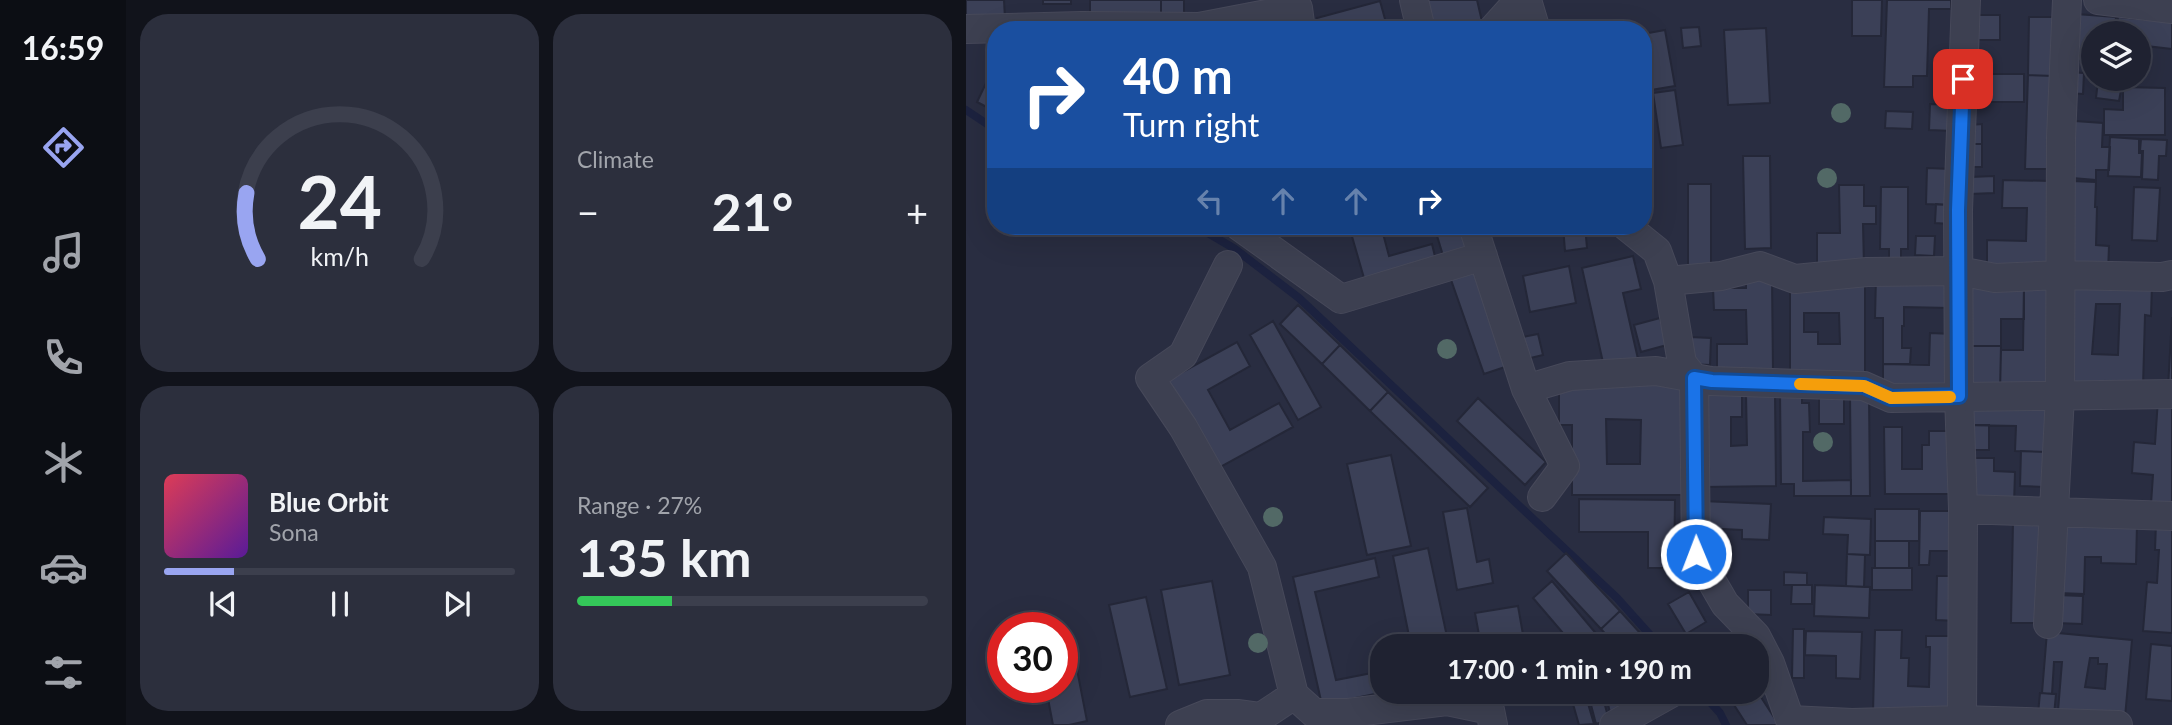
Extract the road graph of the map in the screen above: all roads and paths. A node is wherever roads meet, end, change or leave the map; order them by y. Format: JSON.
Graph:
{"nodes":[{"id":1,"x":1414,"y":0,"type":"edge"},
{"id":2,"x":1519,"y":0,"type":"edge"},
{"id":3,"x":1527,"y":0,"type":"edge"},
{"id":4,"x":1966,"y":0,"type":"edge"},
{"id":5,"x":2067,"y":0,"type":"edge"},
{"id":6,"x":2098,"y":0,"type":"edge"},
{"id":7,"x":2172,"y":9,"type":"edge"},
{"id":8,"x":1082,"y":19,"type":"edge"},
{"id":9,"x":1059,"y":21,"type":"edge"},
{"id":10,"x":1111,"y":21,"type":"edge"},
{"id":11,"x":1230,"y":21,"type":"edge"},
{"id":12,"x":1300,"y":21,"type":"edge"},
{"id":13,"x":1419,"y":21,"type":"edge"},
{"id":14,"x":1500,"y":21,"type":"edge"},
{"id":15,"x":1533,"y":21,"type":"edge"},
{"id":16,"x":987,"y":27,"type":"edge"},
{"id":17,"x":966,"y":29,"type":"edge"},
{"id":18,"x":1257,"y":235,"type":"edge"},
{"id":19,"x":1476,"y":235,"type":"edge"},
{"id":20,"x":1637,"y":235,"type":"edge"},
{"id":21,"x":1483,"y":256,"type":"junction"},
{"id":22,"x":1228,"y":265,"type":"dead end"},
{"id":23,"x":1959,"y":271,"type":"junction"},
{"id":24,"x":2060,"y":275,"type":"junction"},
{"id":25,"x":2172,"y":275,"type":"edge"},
{"id":26,"x":1668,"y":281,"type":"junction"},
{"id":27,"x":1694,"y":378,"type":"junction"},
{"id":28,"x":1526,"y":389,"type":"junction"},
{"id":29,"x":2172,"y":394,"type":"edge"},
{"id":30,"x":1959,"y":396,"type":"junction"},
{"id":31,"x":2060,"y":396,"type":"junction"},
{"id":32,"x":1542,"y":497,"type":"dead end"},
{"id":33,"x":1963,"y":509,"type":"junction"},
{"id":34,"x":2054,"y":512,"type":"junction"},
{"id":35,"x":2172,"y":516,"type":"edge"},
{"id":36,"x":2048,"y":624,"type":"dead end"},
{"id":37,"x":1294,"y":695,"type":"junction"},
{"id":38,"x":1652,"y":704,"type":"edge"},
{"id":39,"x":1962,"y":720,"type":"junction"},
{"id":40,"x":1261,"y":721,"type":"edge"},
{"id":41,"x":1791,"y":723,"type":"edge"},
{"id":42,"x":1180,"y":725,"type":"edge"},
{"id":43,"x":1493,"y":725,"type":"edge"},
{"id":44,"x":1614,"y":725,"type":"edge"},
{"id":45,"x":2118,"y":725,"type":"edge"}],
"edges":[{"from":1,"to":13,"type":"street"},
{"from":2,"to":14,"type":"street"},
{"from":3,"to":15,"type":"street"},
{"from":4,"to":23,"type":"street"},
{"from":5,"to":24,"type":"street"},
{"from":6,"to":7,"type":"street"},
{"from":8,"to":9,"type":"street"},
{"from":8,"to":10,"type":"street"},
{"from":11,"to":12,"type":"street"},
{"from":16,"to":17,"type":"street"},
{"from":18,"to":21,"type":"street"},
{"from":19,"to":21,"type":"street"},
{"from":20,"to":26,"type":"street"},
{"from":21,"to":28,"type":"street"},
{"from":22,"to":37,"type":"street"},
{"from":23,"to":24,"type":"street"},
{"from":23,"to":26,"type":"street"},
{"from":23,"to":30,"type":"street"},
{"from":24,"to":25,"type":"street"},
{"from":24,"to":31,"type":"street"},
{"from":26,"to":27,"type":"street"},
{"from":27,"to":28,"type":"street"},
{"from":27,"to":30,"type":"street"},
{"from":27,"to":41,"type":"street"},
{"from":28,"to":32,"type":"street"},
{"from":29,"to":31,"type":"street"},
{"from":30,"to":31,"type":"street"},
{"from":30,"to":33,"type":"street"},
{"from":31,"to":34,"type":"street"},
{"from":33,"to":34,"type":"street"},
{"from":33,"to":39,"type":"street"},
{"from":34,"to":35,"type":"street"},
{"from":34,"to":36,"type":"street"},
{"from":37,"to":40,"type":"street"},
{"from":37,"to":43,"type":"street"},
{"from":38,"to":44,"type":"street"},
{"from":39,"to":41,"type":"street"},
{"from":39,"to":45,"type":"street"},
{"from":40,"to":42,"type":"street"}]}
